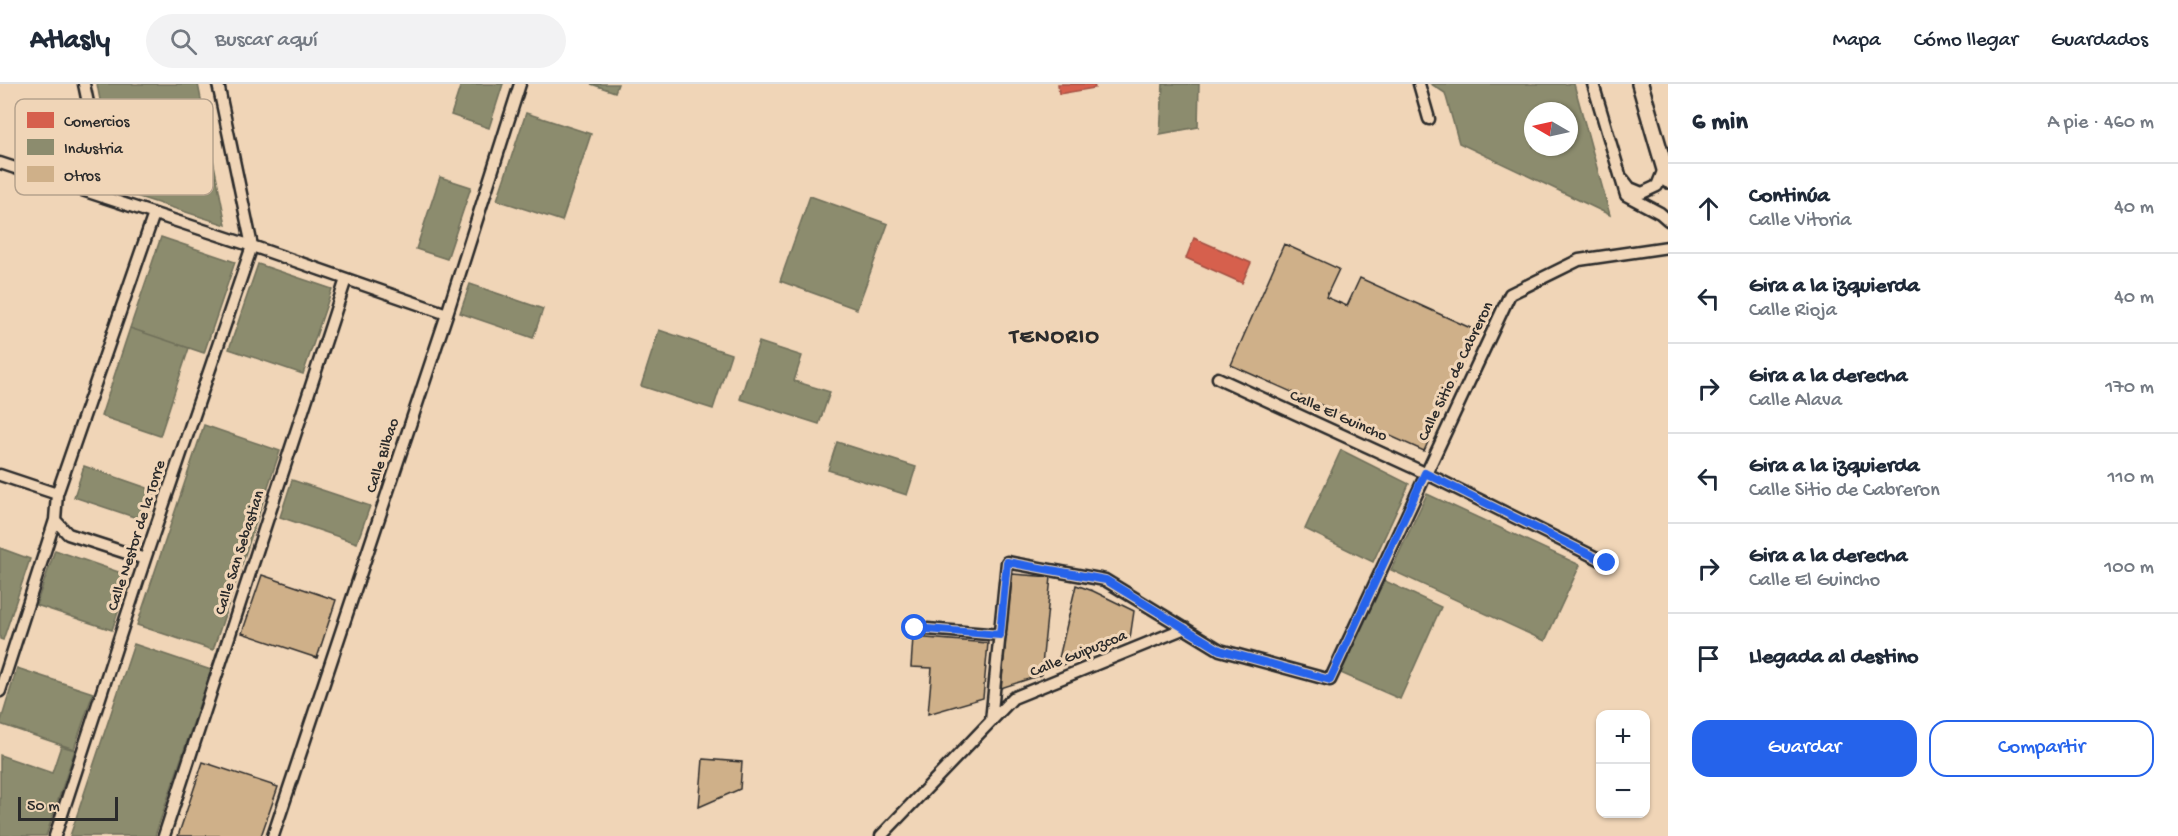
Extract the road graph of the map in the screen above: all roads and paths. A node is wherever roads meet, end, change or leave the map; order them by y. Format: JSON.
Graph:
{"nodes":[{"id":1,"x":84,"y":84,"type":"edge"},
{"id":2,"x":218,"y":84,"type":"edge"},
{"id":3,"x":520,"y":84,"type":"edge"},
{"id":4,"x":1419,"y":84,"type":"edge"},
{"id":5,"x":1593,"y":84,"type":"edge"},
{"id":6,"x":1640,"y":84,"type":"edge"},
{"id":7,"x":87,"y":99,"type":"edge"},
{"id":8,"x":1429,"y":119,"type":"dead end"},
{"id":9,"x":0,"y":163,"type":"edge"},
{"id":10,"x":15,"y":168,"type":"edge"},
{"id":11,"x":1666,"y":174,"type":"edge"},
{"id":12,"x":1620,"y":176,"type":"junction"},
{"id":13,"x":99,"y":195,"type":"edge"},
{"id":14,"x":107,"y":195,"type":"edge"},
{"id":15,"x":108,"y":198,"type":"junction"},
{"id":16,"x":154,"y":214,"type":"junction"},
{"id":17,"x":1668,"y":220,"type":"edge"},
{"id":18,"x":252,"y":246,"type":"junction"},
{"id":19,"x":1668,"y":247,"type":"edge"},
{"id":20,"x":346,"y":279,"type":"junction"},
{"id":21,"x":447,"y":314,"type":"junction"},
{"id":22,"x":1218,"y":378,"type":"dead end"},
{"id":23,"x":1425,"y":473,"type":"junction"},
{"id":24,"x":0,"y":475,"type":"edge"},
{"id":25,"x":57,"y":494,"type":"junction"},
{"id":26,"x":56,"y":520,"type":"junction"},
{"id":27,"x":145,"y":559,"type":"junction"},
{"id":28,"x":1607,"y":563,"type":"dead end"},
{"id":29,"x":915,"y":628,"type":"dead end"},
{"id":30,"x":1185,"y":628,"type":"junction"},
{"id":31,"x":1000,"y":635,"type":"junction"},
{"id":32,"x":0,"y":691,"type":"edge"},
{"id":33,"x":991,"y":721,"type":"junction"},
{"id":34,"x":55,"y":836,"type":"edge"},
{"id":35,"x":164,"y":836,"type":"edge"},
{"id":36,"x":273,"y":836,"type":"edge"},
{"id":37,"x":881,"y":836,"type":"edge"}],
"edges":[{"from":1,"to":7,"type":"street"},
{"from":2,"to":18,"type":"street"},
{"from":3,"to":21,"type":"street","name":"Calle Bilbao"},
{"from":4,"to":8,"type":"street"},
{"from":5,"to":12,"type":"street"},
{"from":6,"to":11,"type":"main road"},
{"from":9,"to":10,"type":"street"},
{"from":11,"to":12,"type":"street"},
{"from":12,"to":17,"type":"street"},
{"from":13,"to":15,"type":"street"},
{"from":14,"to":15,"type":"street"},
{"from":15,"to":16,"type":"street"},
{"from":16,"to":18,"type":"street"},
{"from":16,"to":25,"type":"street"},
{"from":18,"to":20,"type":"street"},
{"from":18,"to":27,"type":"street","name":"Calle Nestor de la Torre"},
{"from":19,"to":23,"type":"street","name":"Calle Sitio de Cabreron"},
{"from":20,"to":21,"type":"street"},
{"from":20,"to":35,"type":"street","name":"Calle San Sebastian"},
{"from":21,"to":36,"type":"street","name":"Calle Bilbao"},
{"from":22,"to":23,"type":"street","name":"Calle El Guincho"},
{"from":23,"to":28,"type":"street","name":"Calle El Guincho"},
{"from":23,"to":30,"type":"street","name":"Calle Sitio de Cabreron"},
{"from":24,"to":25,"type":"street"},
{"from":25,"to":26,"type":"street"},
{"from":26,"to":27,"type":"street"},
{"from":26,"to":32,"type":"street"},
{"from":27,"to":34,"type":"street","name":"Calle Nestor de la Torre"},
{"from":29,"to":31,"type":"street"},
{"from":30,"to":31,"type":"street"},
{"from":30,"to":33,"type":"street","name":"Calle Guipuzcoa"},
{"from":31,"to":33,"type":"street"},
{"from":33,"to":37,"type":"street","name":"Calle Guipuzcoa"}]}
